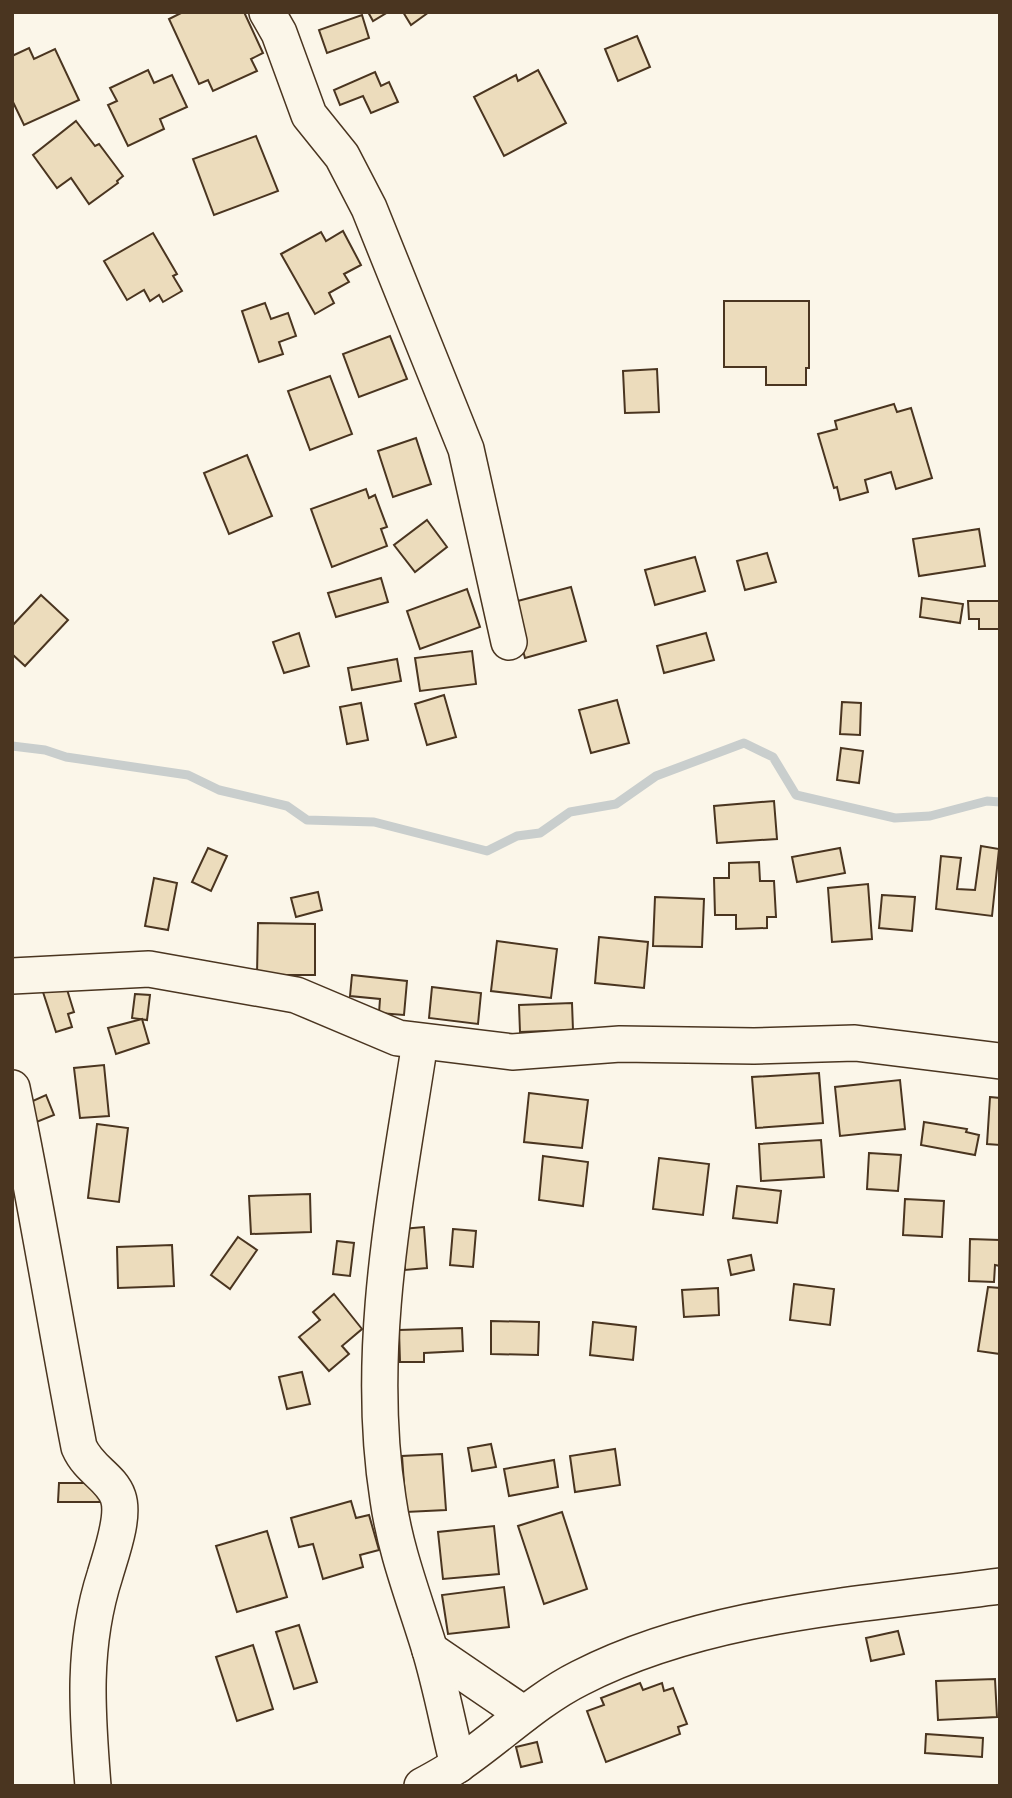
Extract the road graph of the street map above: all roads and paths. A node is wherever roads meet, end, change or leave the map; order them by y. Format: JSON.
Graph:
{"nodes":[{"id":1,"x":267,"y":12,"type":"edge"},
{"id":2,"x":509,"y":642,"type":"dead end"},
{"id":3,"x":12,"y":976,"type":"edge"},
{"id":4,"x":420,"y":1042,"type":"junction"},
{"id":5,"x":1000,"y":1060,"type":"edge"},
{"id":6,"x":12,"y":1088,"type":"edge"},
{"id":7,"x":1000,"y":1587,"type":"edge"},
{"id":8,"x":430,"y":1650,"type":"junction"},
{"id":9,"x":524,"y":1714,"type":"junction"},
{"id":10,"x":458,"y":1765,"type":"junction"},
{"id":11,"x":93,"y":1786,"type":"edge"},
{"id":12,"x":422,"y":1786,"type":"edge"}],
"edges":[{"from":1,"to":2,"type":"street"},
{"from":3,"to":4,"type":"street"},
{"from":4,"to":5,"type":"street"},
{"from":4,"to":8,"type":"street"},
{"from":6,"to":11,"type":"street"},
{"from":7,"to":9,"type":"street"},
{"from":8,"to":9,"type":"street"},
{"from":8,"to":10,"type":"street"},
{"from":9,"to":10,"type":"street"},
{"from":10,"to":12,"type":"street"}]}
